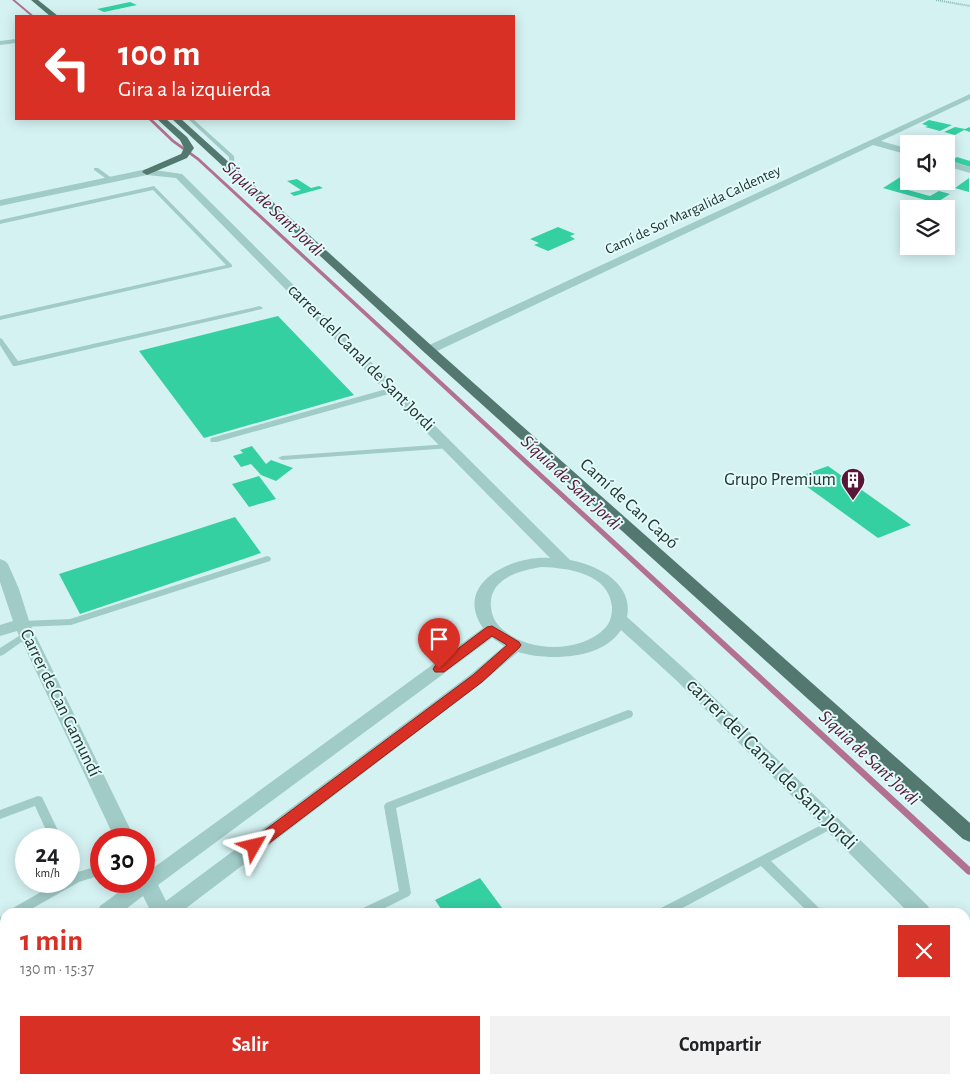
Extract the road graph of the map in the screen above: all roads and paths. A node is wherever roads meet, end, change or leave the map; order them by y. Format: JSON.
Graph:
{"nodes":[{"id":1,"x":34,"y":0,"type":"edge"},
{"id":2,"x":936,"y":0,"type":"edge"},
{"id":3,"x":970,"y":6,"type":"edge"},
{"id":4,"x":53,"y":15,"type":"edge"},
{"id":5,"x":15,"y":41,"type":"edge"},
{"id":6,"x":0,"y":44,"type":"edge"},
{"id":7,"x":970,"y":96,"type":"edge"},
{"id":8,"x":162,"y":120,"type":"edge"},
{"id":9,"x":177,"y":120,"type":"edge"},
{"id":10,"x":191,"y":120,"type":"edge"},
{"id":11,"x":873,"y":142,"type":"junction"},
{"id":12,"x":900,"y":150,"type":"edge"},
{"id":13,"x":955,"y":166,"type":"edge"},
{"id":14,"x":96,"y":169,"type":"dead end"},
{"id":15,"x":232,"y":170,"type":"junction"},
{"id":16,"x":970,"y":170,"type":"edge"},
{"id":17,"x":147,"y":172,"type":"junction"},
{"id":18,"x":110,"y":179,"type":"junction"},
{"id":19,"x":0,"y":203,"type":"edge"},
{"id":20,"x":0,"y":222,"type":"edge"},
{"id":21,"x":260,"y":308,"type":"dead end"},
{"id":22,"x":0,"y":318,"type":"edge"},
{"id":23,"x":0,"y":340,"type":"edge"},
{"id":24,"x":429,"y":350,"type":"junction"},
{"id":25,"x":393,"y":390,"type":"junction"},
{"id":26,"x":214,"y":440,"type":"dead end"},
{"id":27,"x":448,"y":446,"type":"junction"},
{"id":28,"x":282,"y":458,"type":"dead end"},
{"id":29,"x":267,"y":559,"type":"dead end"},
{"id":30,"x":564,"y":563,"type":"junction"},
{"id":31,"x":0,"y":564,"type":"edge"},
{"id":32,"x":619,"y":619,"type":"junction"},
{"id":33,"x":25,"y":629,"type":"junction"},
{"id":34,"x":492,"y":630,"type":"junction"},
{"id":35,"x":0,"y":631,"type":"edge"},
{"id":36,"x":515,"y":645,"type":"junction"},
{"id":37,"x":0,"y":654,"type":"edge"},
{"id":38,"x":628,"y":714,"type":"dead end"},
{"id":39,"x":0,"y":815,"type":"edge"},
{"id":40,"x":832,"y":824,"type":"junction"},
{"id":41,"x":51,"y":828,"type":"edge"},
{"id":42,"x":120,"y":828,"type":"edge"},
{"id":43,"x":970,"y":834,"type":"edge"},
{"id":44,"x":762,"y":860,"type":"junction"},
{"id":45,"x":155,"y":873,"type":"edge"},
{"id":46,"x":49,"y":893,"type":"edge"},
{"id":47,"x":130,"y":893,"type":"edge"},
{"id":48,"x":152,"y":893,"type":"edge"},
{"id":49,"x":24,"y":908,"type":"edge"},
{"id":50,"x":112,"y":908,"type":"edge"},
{"id":51,"x":159,"y":908,"type":"edge"},
{"id":52,"x":171,"y":908,"type":"edge"},
{"id":53,"x":375,"y":908,"type":"edge"},
{"id":54,"x":672,"y":908,"type":"edge"},
{"id":55,"x":811,"y":908,"type":"edge"},
{"id":56,"x":917,"y":908,"type":"edge"}],
"edges":[{"from":1,"to":4,"type":"main road"},
{"from":2,"to":3,"type":"path"},
{"from":5,"to":6,"type":"street"},
{"from":7,"to":11,"type":"street","name":"Camí de Sor Margalida Caldentey"},
{"from":8,"to":17,"type":"main road"},
{"from":9,"to":15,"type":"main road","name":"Camí de Can Capó"},
{"from":10,"to":15,"type":"lane"},
{"from":11,"to":12,"type":"street"},
{"from":11,"to":24,"type":"street","name":"Camí de Sor Margalida Caldentey"},
{"from":13,"to":16,"type":"street"},
{"from":14,"to":18,"type":"lane"},
{"from":15,"to":24,"type":"main road","name":"Camí de Can Capó"},
{"from":17,"to":18,"type":"street","name":"carrer del Canal de Sant Jordi"},
{"from":17,"to":25,"type":"street","name":"carrer del Canal de Sant Jordi"},
{"from":18,"to":19,"type":"street","name":"carrer del Canal de Sant Jordi"},
{"from":20,"to":22,"type":"lane"},
{"from":21,"to":23,"type":"lane"},
{"from":24,"to":43,"type":"main road","name":"Camí de Can Capó"},
{"from":25,"to":26,"type":"lane"},
{"from":25,"to":27,"type":"street","name":"carrer del Canal de Sant Jordi"},
{"from":27,"to":28,"type":"lane"},
{"from":27,"to":30,"type":"street","name":"carrer del Canal de Sant Jordi"},
{"from":29,"to":33,"type":"lane"},
{"from":30,"to":32,"type":"street"},
{"from":30,"to":34,"type":"street"},
{"from":31,"to":33,"type":"street","name":"Carrer de Can Gamundí"},
{"from":32,"to":36,"type":"street"},
{"from":32,"to":40,"type":"street","name":"carrer del Canal de Sant Jordi"},
{"from":33,"to":35,"type":"street"},
{"from":33,"to":37,"type":"lane"},
{"from":33,"to":42,"type":"street","name":"Carrer de Can Gamundí"},
{"from":34,"to":36,"type":"street"},
{"from":34,"to":45,"type":"street"},
{"from":36,"to":52,"type":"street"},
{"from":38,"to":53,"type":"lane"},
{"from":39,"to":41,"type":"lane"},
{"from":40,"to":44,"type":"lane"},
{"from":40,"to":56,"type":"street","name":"carrer del Canal de Sant Jordi"},
{"from":44,"to":54,"type":"lane"},
{"from":44,"to":55,"type":"lane"},
{"from":46,"to":49,"type":"lane"},
{"from":47,"to":50,"type":"street"},
{"from":48,"to":51,"type":"street"}]}
